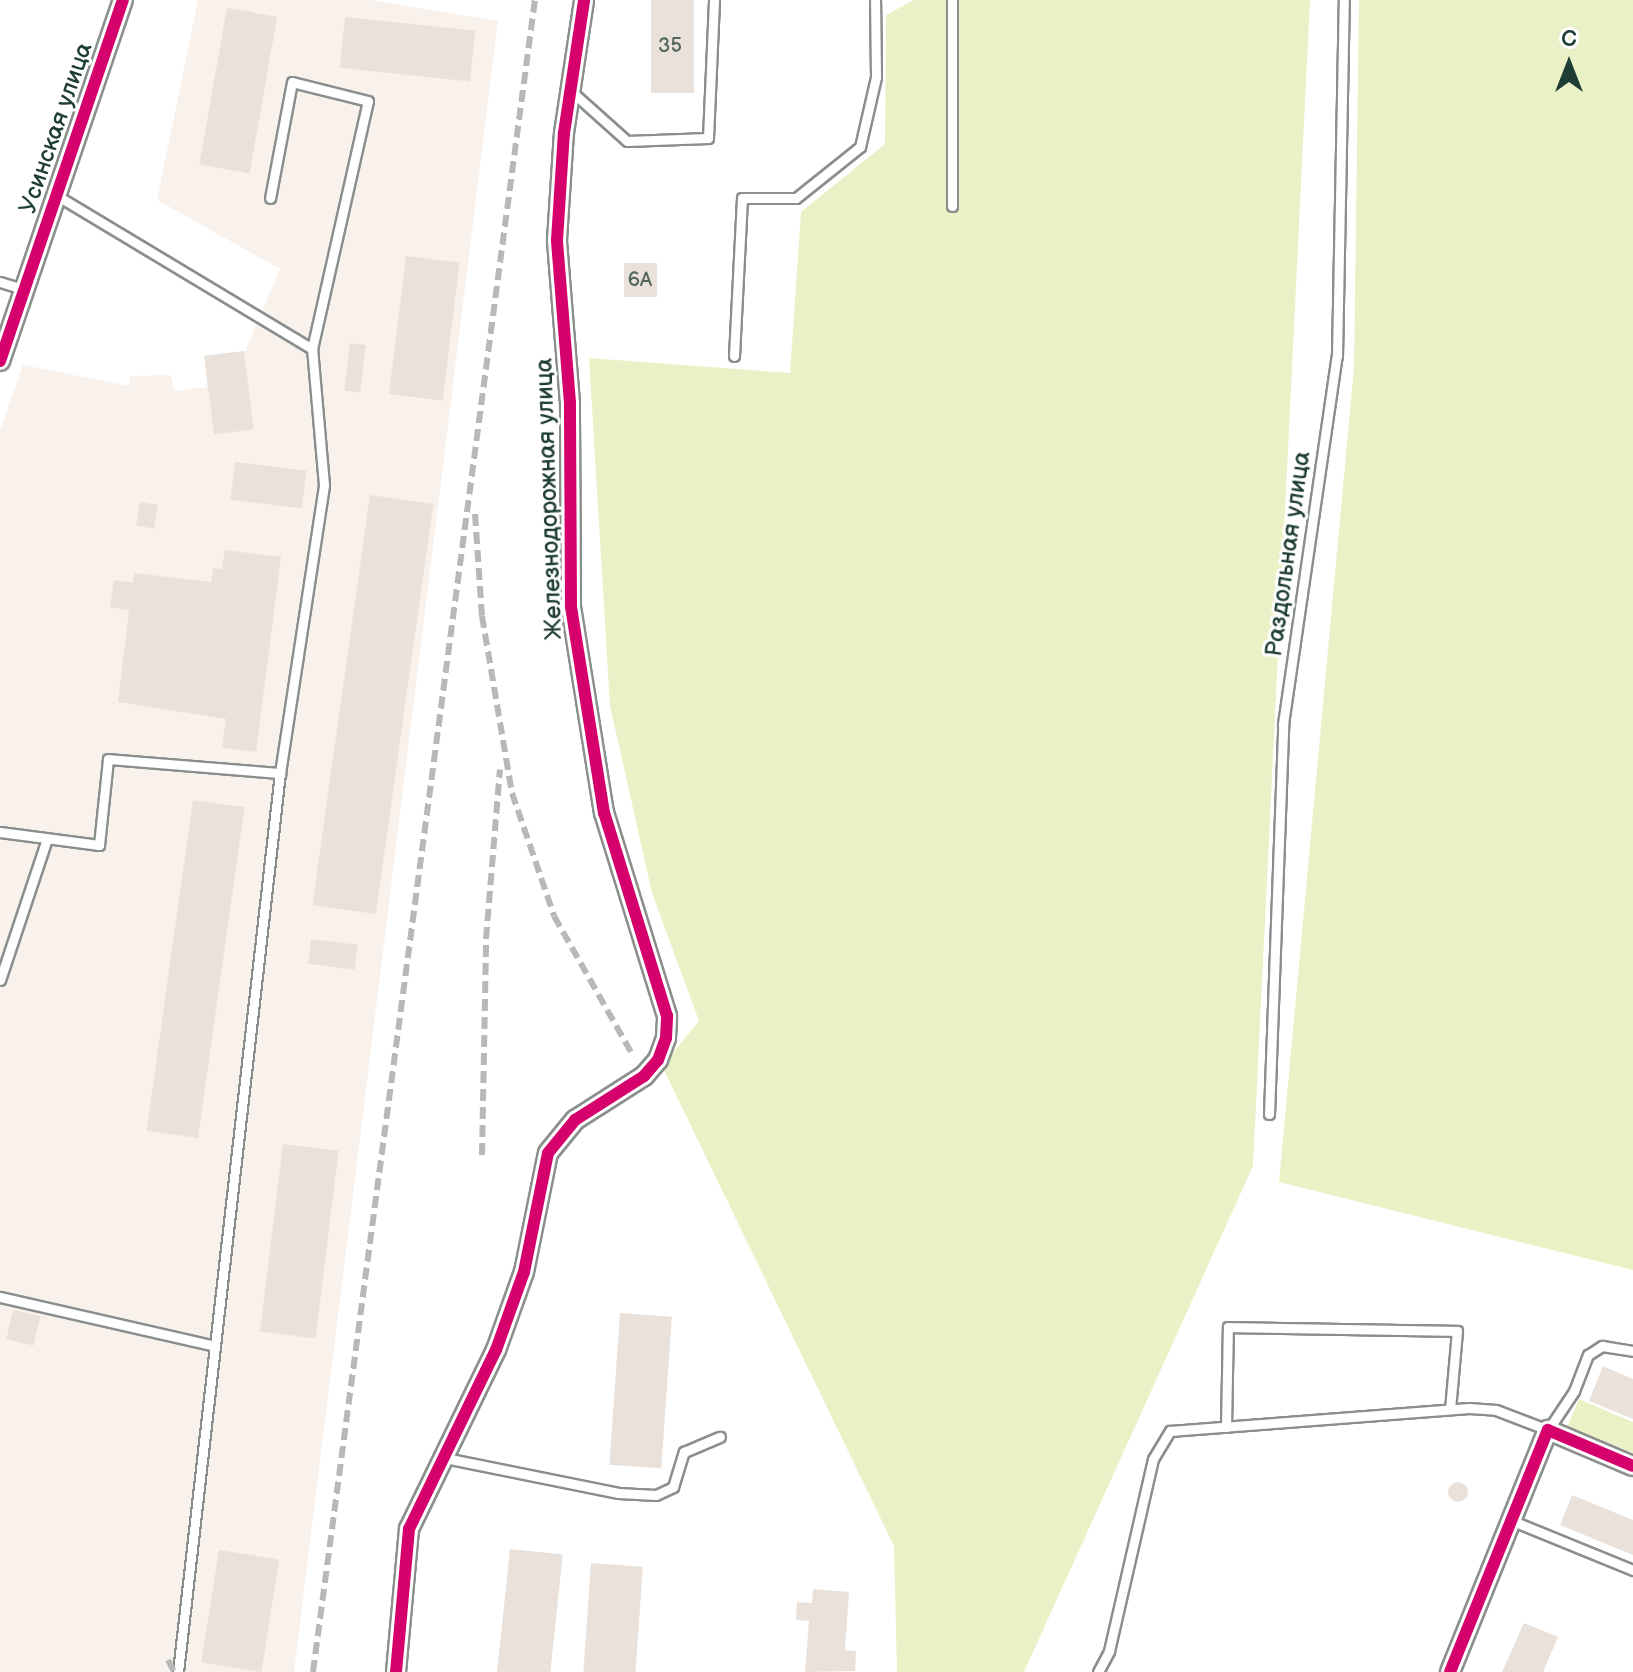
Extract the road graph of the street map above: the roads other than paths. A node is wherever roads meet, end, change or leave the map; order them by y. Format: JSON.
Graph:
{"nodes":[{"id":1,"x":123,"y":0,"type":"edge"},
{"id":2,"x":584,"y":0,"type":"edge"},
{"id":3,"x":714,"y":0,"type":"edge"},
{"id":4,"x":875,"y":0,"type":"edge"},
{"id":5,"x":952,"y":0,"type":"edge"},
{"id":6,"x":1344,"y":0,"type":"edge"},
{"id":7,"x":571,"y":91,"type":"junction"},
{"id":8,"x":56,"y":195,"type":"junction"},
{"id":9,"x":270,"y":198,"type":"dead end"},
{"id":10,"x":952,"y":206,"type":"dead end"},
{"id":11,"x":0,"y":282,"type":"edge"},
{"id":12,"x":23,"y":289,"type":"junction"},
{"id":13,"x":312,"y":349,"type":"junction"},
{"id":14,"x":734,"y":356,"type":"dead end"},
{"id":15,"x":0,"y":361,"type":"edge"},
{"id":16,"x":280,"y":773,"type":"junction"},
{"id":17,"x":0,"y":832,"type":"edge"},
{"id":18,"x":47,"y":839,"type":"junction"},
{"id":19,"x":0,"y":980,"type":"edge"},
{"id":20,"x":1269,"y":1114,"type":"dead end"},
{"id":21,"x":0,"y":1297,"type":"edge"},
{"id":22,"x":212,"y":1345,"type":"junction"},
{"id":23,"x":1633,"y":1351,"type":"edge"},
{"id":24,"x":1450,"y":1409,"type":"junction"},
{"id":25,"x":1226,"y":1427,"type":"junction"},
{"id":26,"x":1548,"y":1430,"type":"junction"},
{"id":27,"x":720,"y":1437,"type":"dead end"},
{"id":28,"x":445,"y":1458,"type":"junction"},
{"id":29,"x":1633,"y":1466,"type":"edge"},
{"id":30,"x":1513,"y":1521,"type":"junction"},
{"id":31,"x":1633,"y":1570,"type":"edge"},
{"id":32,"x":178,"y":1672,"type":"edge"},
{"id":33,"x":396,"y":1672,"type":"edge"},
{"id":34,"x":1098,"y":1672,"type":"edge"},
{"id":35,"x":1450,"y":1672,"type":"edge"}],
"edges":[{"from":1,"to":8,"type":"street","name":"Усинская улица"},
{"from":2,"to":7,"type":"street","name":"Железнодорожная улица"},
{"from":3,"to":7,"type":"lane"},
{"from":4,"to":14,"type":"lane"},
{"from":5,"to":10,"type":"lane"},
{"from":6,"to":20,"type":"lane","name":"Раздольная улица"},
{"from":7,"to":28,"type":"street","name":"Железнодорожная улица"},
{"from":8,"to":12,"type":"street","name":"Усинская улица"},
{"from":8,"to":13,"type":"lane"},
{"from":9,"to":13,"type":"lane"},
{"from":11,"to":12,"type":"lane"},
{"from":12,"to":15,"type":"street","name":"Усинская улица"},
{"from":13,"to":16,"type":"lane"},
{"from":16,"to":18,"type":"lane"},
{"from":16,"to":22,"type":"lane"},
{"from":17,"to":18,"type":"lane"},
{"from":18,"to":19,"type":"lane"},
{"from":21,"to":22,"type":"lane"},
{"from":22,"to":32,"type":"lane"},
{"from":23,"to":26,"type":"lane"},
{"from":24,"to":25,"type":"lane"},
{"from":24,"to":25,"type":"lane"},
{"from":24,"to":26,"type":"lane"},
{"from":25,"to":34,"type":"lane"},
{"from":26,"to":29,"type":"street"},
{"from":26,"to":30,"type":"street"},
{"from":27,"to":28,"type":"lane"},
{"from":28,"to":33,"type":"street","name":"Железнодорожная улица"},
{"from":30,"to":31,"type":"lane"},
{"from":30,"to":35,"type":"street"}]}
